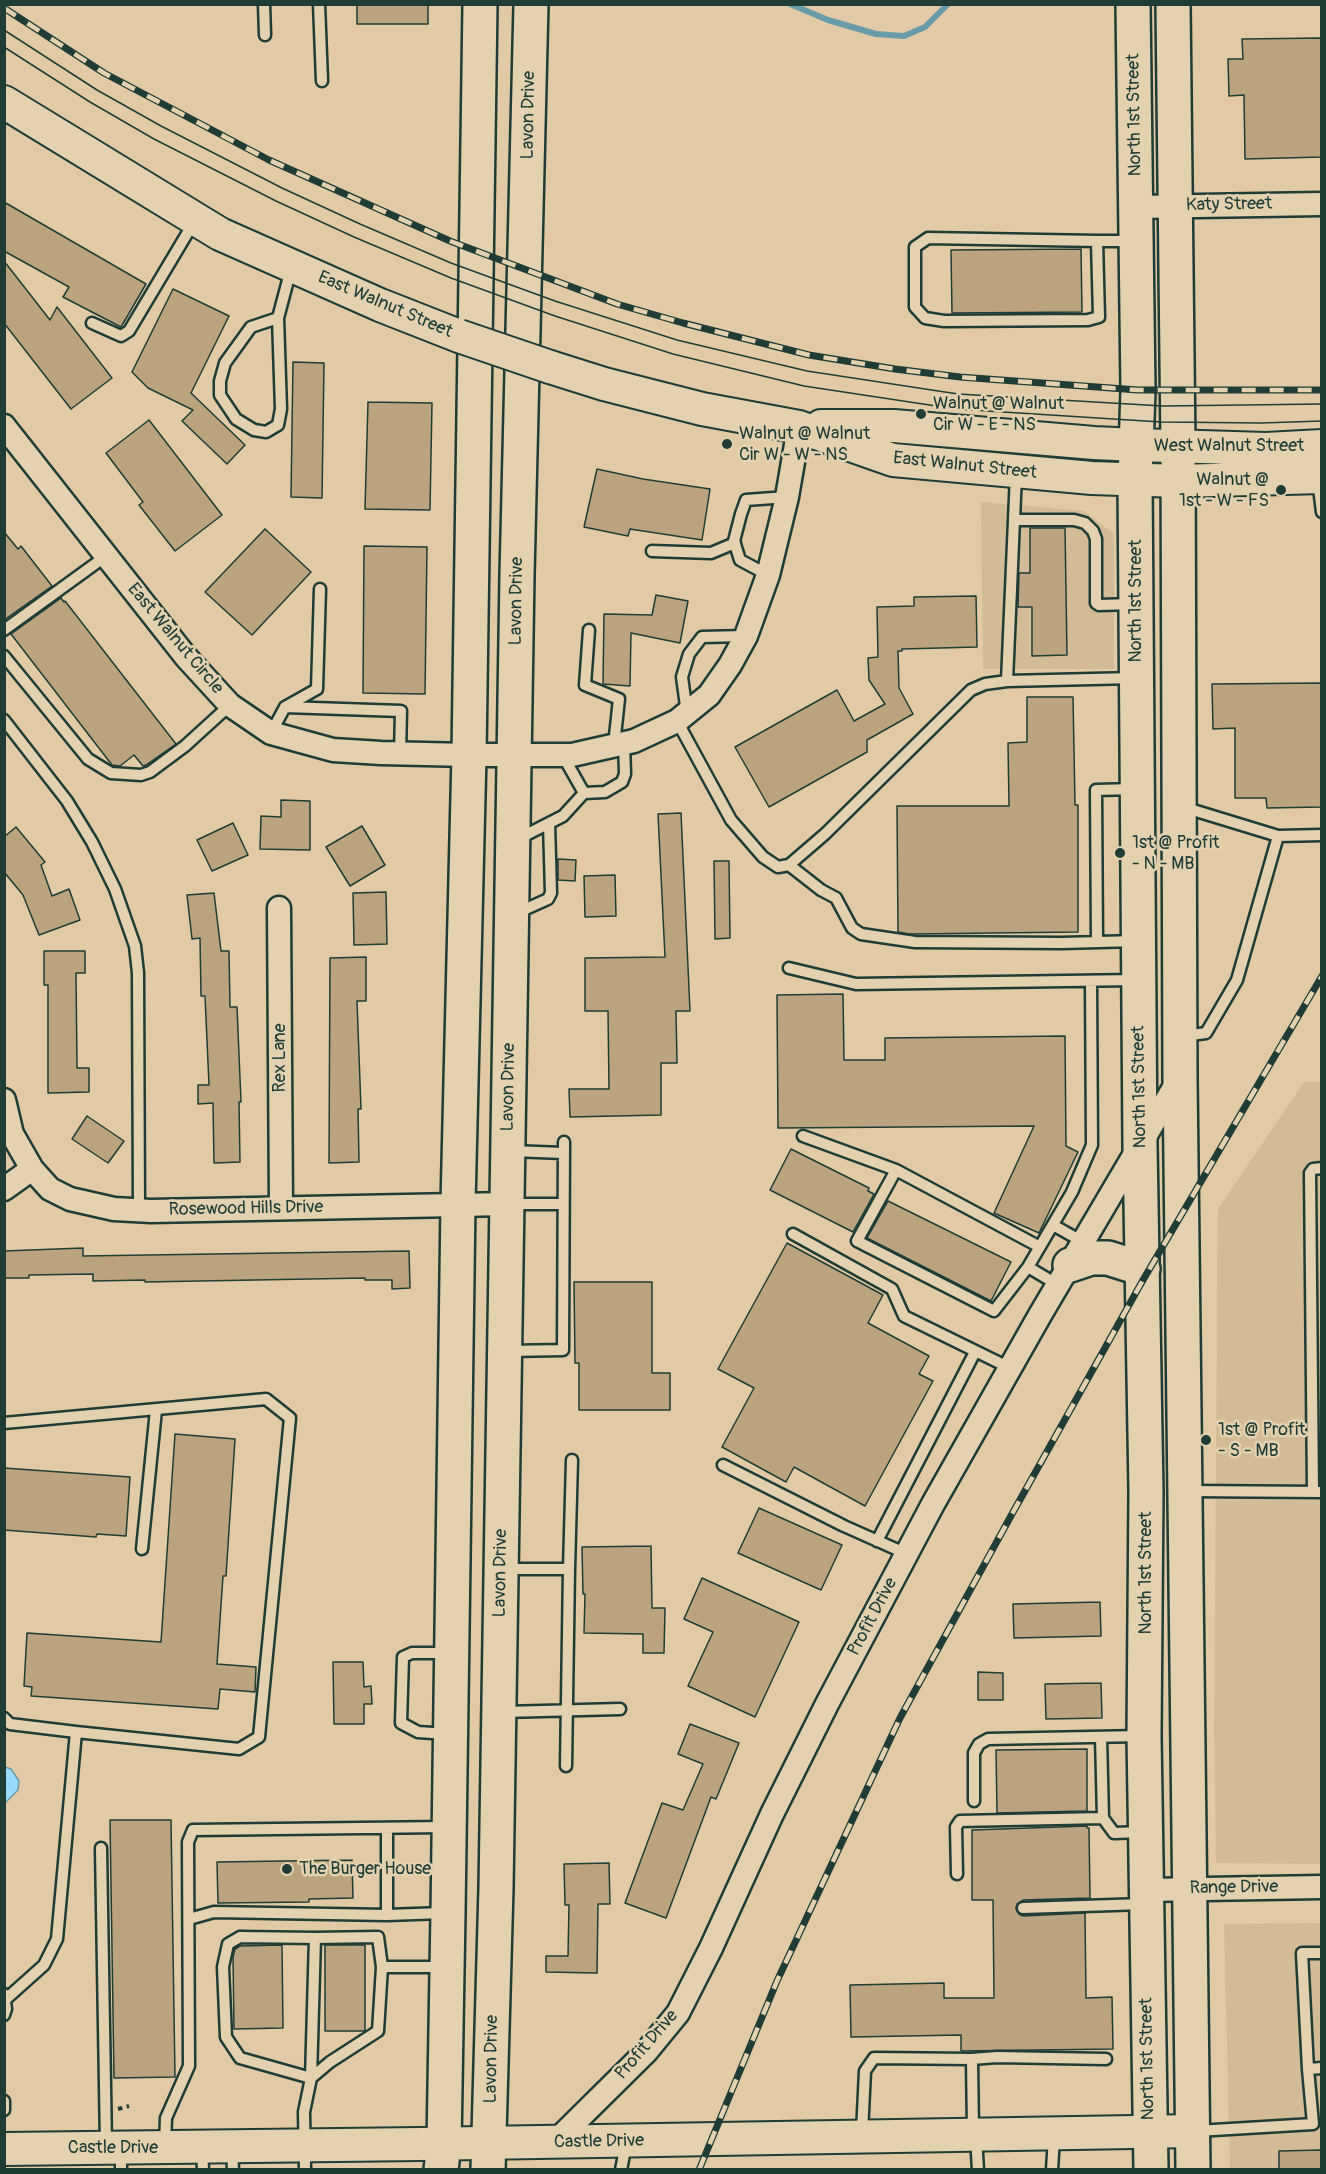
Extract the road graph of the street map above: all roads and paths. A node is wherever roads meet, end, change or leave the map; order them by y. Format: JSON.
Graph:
{"nodes":[{"id":1,"x":264,"y":4,"type":"edge"},
{"id":2,"x":319,"y":4,"type":"edge"},
{"id":3,"x":480,"y":4,"type":"edge"},
{"id":4,"x":531,"y":4,"type":"edge"},
{"id":5,"x":1133,"y":4,"type":"edge"},
{"id":6,"x":1173,"y":4,"type":"edge"},
{"id":7,"x":265,"y":35,"type":"dead end"},
{"id":8,"x":321,"y":81,"type":"dead end"},
{"id":9,"x":4,"y":102,"type":"edge"},
{"id":10,"x":1322,"y":204,"type":"edge"},
{"id":11,"x":1175,"y":206,"type":"junction"},
{"id":12,"x":1136,"y":207,"type":"junction"},
{"id":13,"x":196,"y":219,"type":"junction"},
{"id":14,"x":1097,"y":241,"type":"junction"},
{"id":15,"x":1136,"y":242,"type":"junction"},
{"id":16,"x":292,"y":266,"type":"junction"},
{"id":17,"x":278,"y":318,"type":"junction"},
{"id":18,"x":92,"y":323,"type":"dead end"},
{"id":19,"x":4,"y":426,"type":"edge"},
{"id":20,"x":799,"y":427,"type":"junction"},
{"id":21,"x":1137,"y":445,"type":"junction"},
{"id":22,"x":1178,"y":446,"type":"junction"},
{"id":23,"x":1322,"y":446,"type":"edge"},
{"id":24,"x":1016,"y":471,"type":"junction"},
{"id":25,"x":1136,"y":480,"type":"junction"},
{"id":26,"x":1178,"y":481,"type":"junction"},
{"id":27,"x":1320,"y":490,"type":"edge"},
{"id":28,"x":787,"y":497,"type":"junction"},
{"id":29,"x":1322,"y":512,"type":"edge"},
{"id":30,"x":1014,"y":520,"type":"junction"},
{"id":31,"x":735,"y":543,"type":"junction"},
{"id":32,"x":652,"y":551,"type":"dead end"},
{"id":33,"x":106,"y":556,"type":"junction"},
{"id":34,"x":768,"y":575,"type":"junction"},
{"id":35,"x":320,"y":589,"type":"dead end"},
{"id":36,"x":1136,"y":603,"type":"junction"},
{"id":37,"x":4,"y":630,"type":"edge"},
{"id":38,"x":589,"y":630,"type":"dead end"},
{"id":39,"x":746,"y":636,"type":"junction"},
{"id":40,"x":4,"y":656,"type":"edge"},
{"id":41,"x":1137,"y":678,"type":"junction"},
{"id":42,"x":1007,"y":681,"type":"junction"},
{"id":43,"x":230,"y":705,"type":"junction"},
{"id":44,"x":285,"y":707,"type":"junction"},
{"id":45,"x":682,"y":717,"type":"junction"},
{"id":46,"x":4,"y":720,"type":"edge"},
{"id":47,"x":271,"y":733,"type":"junction"},
{"id":48,"x":619,"y":744,"type":"junction"},
{"id":49,"x":400,"y":754,"type":"junction"},
{"id":50,"x":515,"y":754,"type":"junction"},
{"id":51,"x":469,"y":755,"type":"junction"},
{"id":52,"x":562,"y":755,"type":"junction"},
{"id":53,"x":1138,"y":789,"type":"junction"},
{"id":54,"x":584,"y":793,"type":"junction"},
{"id":55,"x":1179,"y":806,"type":"junction"},
{"id":56,"x":549,"y":823,"type":"junction"},
{"id":57,"x":1322,"y":835,"type":"edge"},
{"id":58,"x":1278,"y":836,"type":"junction"},
{"id":59,"x":513,"y":842,"type":"junction"},
{"id":60,"x":789,"y":865,"type":"junction"},
{"id":61,"x":279,"y":908,"type":"dead end"},
{"id":62,"x":512,"y":915,"type":"junction"},
{"id":63,"x":1139,"y":941,"type":"junction"},
{"id":64,"x":1097,"y":942,"type":"junction"},
{"id":65,"x":789,"y":968,"type":"dead end"},
{"id":66,"x":1139,"y":980,"type":"junction"},
{"id":67,"x":1091,"y":981,"type":"junction"},
{"id":68,"x":1180,"y":1037,"type":"junction"},
{"id":69,"x":1180,"y":1078,"type":"junction"},
{"id":70,"x":4,"y":1100,"type":"edge"},
{"id":71,"x":803,"y":1137,"type":"dead end"},
{"id":72,"x":1140,"y":1145,"type":"junction"},
{"id":73,"x":508,"y":1151,"type":"junction"},
{"id":74,"x":1322,"y":1168,"type":"edge"},
{"id":75,"x":32,"y":1169,"type":"junction"},
{"id":76,"x":896,"y":1170,"type":"junction"},
{"id":77,"x":4,"y":1189,"type":"edge"},
{"id":78,"x":458,"y":1204,"type":"junction"},
{"id":79,"x":507,"y":1204,"type":"junction"},
{"id":80,"x":563,"y":1204,"type":"junction"},
{"id":81,"x":281,"y":1208,"type":"junction"},
{"id":82,"x":139,"y":1210,"type":"junction"},
{"id":83,"x":1053,"y":1225,"type":"junction"},
{"id":84,"x":793,"y":1233,"type":"dead end"},
{"id":85,"x":1040,"y":1247,"type":"junction"},
{"id":86,"x":1070,"y":1264,"type":"junction"},
{"id":87,"x":1028,"y":1267,"type":"junction"},
{"id":88,"x":1143,"y":1269,"type":"junction"},
{"id":89,"x":505,"y":1351,"type":"junction"},
{"id":90,"x":975,"y":1352,"type":"junction"},
{"id":91,"x":1010,"y":1368,"type":"junction"},
{"id":92,"x":156,"y":1410,"type":"junction"},
{"id":93,"x":4,"y":1423,"type":"edge"},
{"id":94,"x":572,"y":1460,"type":"dead end"},
{"id":95,"x":723,"y":1465,"type":"dead end"},
{"id":96,"x":1186,"y":1491,"type":"junction"},
{"id":97,"x":1146,"y":1492,"type":"junction"},
{"id":98,"x":1317,"y":1492,"type":"edge"},
{"id":99,"x":877,"y":1540,"type":"junction"},
{"id":100,"x":142,"y":1549,"type":"dead end"},
{"id":101,"x":907,"y":1554,"type":"junction"},
{"id":102,"x":501,"y":1569,"type":"junction"},
{"id":103,"x":569,"y":1569,"type":"junction"},
{"id":104,"x":452,"y":1654,"type":"junction"},
{"id":105,"x":620,"y":1709,"type":"dead end"},
{"id":106,"x":567,"y":1710,"type":"junction"},
{"id":107,"x":499,"y":1712,"type":"junction"},
{"id":108,"x":4,"y":1718,"type":"edge"},
{"id":109,"x":76,"y":1732,"type":"junction"},
{"id":110,"x":450,"y":1734,"type":"junction"},
{"id":111,"x":1144,"y":1736,"type":"junction"},
{"id":112,"x":1101,"y":1737,"type":"junction"},
{"id":113,"x":566,"y":1766,"type":"dead end"},
{"id":114,"x":974,"y":1801,"type":"dead end"},
{"id":115,"x":1103,"y":1818,"type":"junction"},
{"id":116,"x":449,"y":1827,"type":"junction"},
{"id":117,"x":387,"y":1828,"type":"junction"},
{"id":118,"x":1146,"y":1832,"type":"junction"},
{"id":119,"x":101,"y":1848,"type":"dead end"},
{"id":120,"x":957,"y":1875,"type":"dead end"},
{"id":121,"x":1322,"y":1887,"type":"edge"},
{"id":122,"x":1191,"y":1888,"type":"junction"},
{"id":123,"x":1147,"y":1897,"type":"junction"},
{"id":124,"x":1023,"y":1908,"type":"dead end"},
{"id":125,"x":448,"y":1913,"type":"junction"},
{"id":126,"x":387,"y":1915,"type":"junction"},
{"id":127,"x":189,"y":1919,"type":"junction"},
{"id":128,"x":315,"y":1938,"type":"junction"},
{"id":129,"x":1322,"y":1953,"type":"edge"},
{"id":130,"x":382,"y":1967,"type":"junction"},
{"id":131,"x":447,"y":1967,"type":"junction"},
{"id":132,"x":5,"y":1996,"type":"edge"},
{"id":133,"x":4,"y":2015,"type":"edge"},
{"id":134,"x":1106,"y":2058,"type":"dead end"},
{"id":135,"x":972,"y":2059,"type":"junction"},
{"id":136,"x":1322,"y":2068,"type":"edge"},
{"id":137,"x":1308,"y":2069,"type":"junction"},
{"id":138,"x":311,"y":2078,"type":"junction"},
{"id":139,"x":4,"y":2101,"type":"edge"},
{"id":140,"x":4,"y":2110,"type":"edge"},
{"id":141,"x":1193,"y":2131,"type":"junction"},
{"id":142,"x":1150,"y":2132,"type":"junction"},
{"id":143,"x":1054,"y":2133,"type":"junction"},
{"id":144,"x":975,"y":2135,"type":"junction"},
{"id":145,"x":862,"y":2137,"type":"junction"},
{"id":146,"x":555,"y":2142,"type":"junction"},
{"id":147,"x":165,"y":2148,"type":"junction"},
{"id":148,"x":4,"y":2149,"type":"edge"},
{"id":149,"x":116,"y":2155,"type":"edge"},
{"id":150,"x":624,"y":2155,"type":"edge"},
{"id":151,"x":489,"y":2156,"type":"edge"},
{"id":152,"x":443,"y":2157,"type":"edge"},
{"id":153,"x":218,"y":2158,"type":"edge"},
{"id":154,"x":304,"y":2158,"type":"edge"},
{"id":155,"x":978,"y":2169,"type":"edge"},
{"id":156,"x":1052,"y":2169,"type":"edge"},
{"id":157,"x":1150,"y":2169,"type":"edge"},
{"id":158,"x":1193,"y":2169,"type":"edge"}],
"edges":[{"from":1,"to":7,"type":"lane"},
{"from":2,"to":8,"type":"lane"},
{"from":3,"to":51,"type":"main road"},
{"from":4,"to":50,"type":"main road","name":"Lavon Drive"},
{"from":5,"to":12,"type":"main road","name":"North 1st Street"},
{"from":6,"to":11,"type":"main road"},
{"from":9,"to":13,"type":"street","name":"East Walnut Street"},
{"from":10,"to":11,"type":"street","name":"Katy Street"},
{"from":11,"to":12,"type":"street","name":"Katy Street"},
{"from":11,"to":22,"type":"main road"},
{"from":12,"to":15,"type":"main road","name":"North 1st Street"},
{"from":13,"to":16,"type":"street","name":"East Walnut Street"},
{"from":13,"to":18,"type":"lane"},
{"from":14,"to":14,"type":"lane"},
{"from":14,"to":15,"type":"lane"},
{"from":15,"to":21,"type":"main road","name":"North 1st Street"},
{"from":16,"to":17,"type":"lane"},
{"from":16,"to":20,"type":"street","name":"East Walnut Street","bridge":true},
{"from":17,"to":17,"type":"lane"},
{"from":19,"to":33,"type":"street","name":"East Walnut Circle"},
{"from":20,"to":21,"type":"street","name":"East Walnut Street"},
{"from":20,"to":24,"type":"street","name":"East Walnut Street"},
{"from":20,"to":28,"type":"street","name":"East Walnut Circle"},
{"from":21,"to":22,"type":"street","name":"West Walnut Street"},
{"from":21,"to":25,"type":"main road","name":"North 1st Street"},
{"from":22,"to":23,"type":"street","name":"West Walnut Street"},
{"from":22,"to":26,"type":"main road"},
{"from":24,"to":25,"type":"street","name":"East Walnut Street"},
{"from":24,"to":30,"type":"lane"},
{"from":25,"to":26,"type":"street","name":"West Walnut Street"},
{"from":25,"to":36,"type":"main road","name":"North 1st Street"},
{"from":26,"to":27,"type":"street","name":"West Walnut Street"},
{"from":26,"to":55,"type":"main road"},
{"from":27,"to":29,"type":"lane"},
{"from":28,"to":31,"type":"lane"},
{"from":28,"to":34,"type":"street","name":"East Walnut Circle"},
{"from":30,"to":36,"type":"lane"},
{"from":30,"to":42,"type":"lane"},
{"from":31,"to":32,"type":"lane"},
{"from":31,"to":34,"type":"lane"},
{"from":33,"to":37,"type":"lane"},
{"from":33,"to":43,"type":"street","name":"East Walnut Circle"},
{"from":34,"to":39,"type":"street","name":"East Walnut Circle"},
{"from":35,"to":44,"type":"lane"},
{"from":36,"to":41,"type":"main road","name":"North 1st Street"},
{"from":38,"to":48,"type":"lane"},
{"from":39,"to":45,"type":"street","name":"East Walnut Circle"},
{"from":39,"to":45,"type":"lane"},
{"from":40,"to":43,"type":"lane"},
{"from":41,"to":42,"type":"lane"},
{"from":41,"to":53,"type":"main road","name":"North 1st Street"},
{"from":42,"to":60,"type":"lane"},
{"from":43,"to":47,"type":"street","name":"East Walnut Circle"},
{"from":44,"to":47,"type":"lane"},
{"from":44,"to":49,"type":"lane"},
{"from":45,"to":48,"type":"street","name":"East Walnut Circle"},
{"from":45,"to":60,"type":"lane"},
{"from":46,"to":82,"type":"lane"},
{"from":47,"to":49,"type":"street","name":"East Walnut Circle"},
{"from":48,"to":52,"type":"street","name":"East Walnut Circle"},
{"from":48,"to":54,"type":"lane"},
{"from":49,"to":51,"type":"street","name":"East Walnut Circle"},
{"from":50,"to":51,"type":"street","name":"East Walnut Circle"},
{"from":50,"to":52,"type":"street","name":"East Walnut Circle"},
{"from":50,"to":59,"type":"main road","name":"Lavon Drive"},
{"from":51,"to":78,"type":"main road"},
{"from":52,"to":54,"type":"lane"},
{"from":53,"to":63,"type":"main road","name":"North 1st Street"},
{"from":53,"to":64,"type":"lane"},
{"from":54,"to":56,"type":"lane"},
{"from":55,"to":58,"type":"lane"},
{"from":55,"to":68,"type":"main road"},
{"from":56,"to":59,"type":"lane"},
{"from":56,"to":62,"type":"lane"},
{"from":57,"to":58,"type":"lane"},
{"from":58,"to":68,"type":"lane"},
{"from":59,"to":62,"type":"main road","name":"Lavon Drive"},
{"from":60,"to":64,"type":"lane"},
{"from":61,"to":81,"type":"street","name":"Rex Lane"},
{"from":62,"to":73,"type":"main road","name":"Lavon Drive"},
{"from":63,"to":64,"type":"lane"},
{"from":63,"to":66,"type":"main road","name":"North 1st Street"},
{"from":65,"to":67,"type":"lane"},
{"from":66,"to":67,"type":"lane"},
{"from":66,"to":72,"type":"main road","name":"North 1st Street"},
{"from":67,"to":83,"type":"lane"},
{"from":68,"to":69,"type":"main road"},
{"from":69,"to":72,"type":"street","name":"Profit Drive"},
{"from":69,"to":96,"type":"main road"},
{"from":70,"to":75,"type":"street","name":"Rosewood Hills Drive"},
{"from":71,"to":76,"type":"lane"},
{"from":72,"to":86,"type":"street","name":"Profit Drive"},
{"from":72,"to":88,"type":"main road","name":"North 1st Street"},
{"from":73,"to":79,"type":"main road","name":"Lavon Drive"},
{"from":73,"to":80,"type":"lane"},
{"from":74,"to":98,"type":"lane"},
{"from":75,"to":77,"type":"street"},
{"from":75,"to":82,"type":"street","name":"Rosewood Hills Drive"},
{"from":76,"to":85,"type":"lane"},
{"from":76,"to":87,"type":"lane"},
{"from":78,"to":79,"type":"street","name":"Rosewood Hills Drive"},
{"from":78,"to":81,"type":"street","name":"Rosewood Hills Drive"},
{"from":78,"to":104,"type":"main road"},
{"from":79,"to":80,"type":"lane"},
{"from":79,"to":89,"type":"main road","name":"Lavon Drive"},
{"from":80,"to":89,"type":"lane"},
{"from":81,"to":82,"type":"street","name":"Rosewood Hills Drive"},
{"from":83,"to":85,"type":"lane"},
{"from":83,"to":86,"type":"lane"},
{"from":84,"to":90,"type":"lane"},
{"from":85,"to":87,"type":"lane"},
{"from":86,"to":87,"type":"lane"},
{"from":86,"to":88,"type":"main road"},
{"from":86,"to":91,"type":"street","name":"Profit Drive"},
{"from":88,"to":97,"type":"main road","name":"North 1st Street"},
{"from":89,"to":102,"type":"main road","name":"Lavon Drive"},
{"from":90,"to":91,"type":"lane"},
{"from":90,"to":99,"type":"lane"},
{"from":91,"to":101,"type":"street","name":"Profit Drive"},
{"from":92,"to":93,"type":"lane"},
{"from":92,"to":100,"type":"lane"},
{"from":92,"to":109,"type":"lane"},
{"from":94,"to":103,"type":"lane"},
{"from":95,"to":99,"type":"lane"},
{"from":96,"to":97,"type":"main road"},
{"from":96,"to":98,"type":"lane"},
{"from":96,"to":122,"type":"main road"},
{"from":97,"to":111,"type":"main road","name":"North 1st Street"},
{"from":99,"to":101,"type":"lane"},
{"from":101,"to":146,"type":"street","name":"Profit Drive"},
{"from":102,"to":103,"type":"lane"},
{"from":102,"to":107,"type":"main road","name":"Lavon Drive"},
{"from":103,"to":106,"type":"lane"},
{"from":104,"to":110,"type":"main road"},
{"from":104,"to":110,"type":"lane"},
{"from":105,"to":106,"type":"lane"},
{"from":106,"to":107,"type":"lane"},
{"from":106,"to":113,"type":"lane"},
{"from":107,"to":151,"type":"main road","name":"Lavon Drive"},
{"from":108,"to":109,"type":"lane"},
{"from":109,"to":132,"type":"lane"},
{"from":110,"to":116,"type":"main road"},
{"from":111,"to":112,"type":"lane"},
{"from":111,"to":118,"type":"main road","name":"North 1st Street"},
{"from":112,"to":114,"type":"lane"},
{"from":112,"to":115,"type":"lane"},
{"from":115,"to":118,"type":"lane"},
{"from":115,"to":120,"type":"lane"},
{"from":116,"to":117,"type":"lane"},
{"from":116,"to":125,"type":"main road"},
{"from":117,"to":126,"type":"lane"},
{"from":117,"to":127,"type":"lane"},
{"from":118,"to":123,"type":"main road","name":"North 1st Street"},
{"from":119,"to":149,"type":"lane"},
{"from":121,"to":122,"type":"street","name":"Range Drive"},
{"from":122,"to":123,"type":"street","name":"Range Drive"},
{"from":122,"to":141,"type":"main road"},
{"from":123,"to":124,"type":"lane"},
{"from":123,"to":142,"type":"main road","name":"North 1st Street"},
{"from":125,"to":126,"type":"lane"},
{"from":125,"to":131,"type":"main road"},
{"from":126,"to":127,"type":"lane"},
{"from":127,"to":147,"type":"lane"},
{"from":128,"to":130,"type":"lane"},
{"from":128,"to":138,"type":"lane"},
{"from":128,"to":138,"type":"lane"},
{"from":129,"to":137,"type":"lane"},
{"from":130,"to":131,"type":"lane"},
{"from":130,"to":138,"type":"lane"},
{"from":131,"to":152,"type":"main road"},
{"from":132,"to":133,"type":"lane"},
{"from":134,"to":135,"type":"lane"},
{"from":135,"to":144,"type":"lane"},
{"from":135,"to":145,"type":"lane"},
{"from":136,"to":137,"type":"lane"},
{"from":137,"to":141,"type":"lane"},
{"from":138,"to":154,"type":"lane"},
{"from":139,"to":140,"type":"lane"},
{"from":141,"to":142,"type":"street","name":"Castle Drive"},
{"from":141,"to":158,"type":"main road"},
{"from":142,"to":143,"type":"street","name":"Castle Drive"},
{"from":142,"to":157,"type":"main road","name":"North 1st Street"},
{"from":143,"to":144,"type":"street","name":"Castle Drive"},
{"from":143,"to":156,"type":"lane"},
{"from":144,"to":145,"type":"street","name":"Castle Drive"},
{"from":144,"to":155,"type":"lane"},
{"from":145,"to":150,"type":"street","name":"Castle Drive"},
{"from":146,"to":150,"type":"street","name":"Castle Drive"},
{"from":146,"to":151,"type":"street","name":"Castle Drive"},
{"from":147,"to":149,"type":"street","name":"Castle Drive"},
{"from":147,"to":153,"type":"street","name":"Castle Drive"},
{"from":148,"to":149,"type":"street","name":"Castle Drive"},
{"from":151,"to":152,"type":"street","name":"Castle Drive"},
{"from":152,"to":154,"type":"street","name":"Castle Drive"},
{"from":153,"to":154,"type":"street","name":"Castle Drive"}]}
